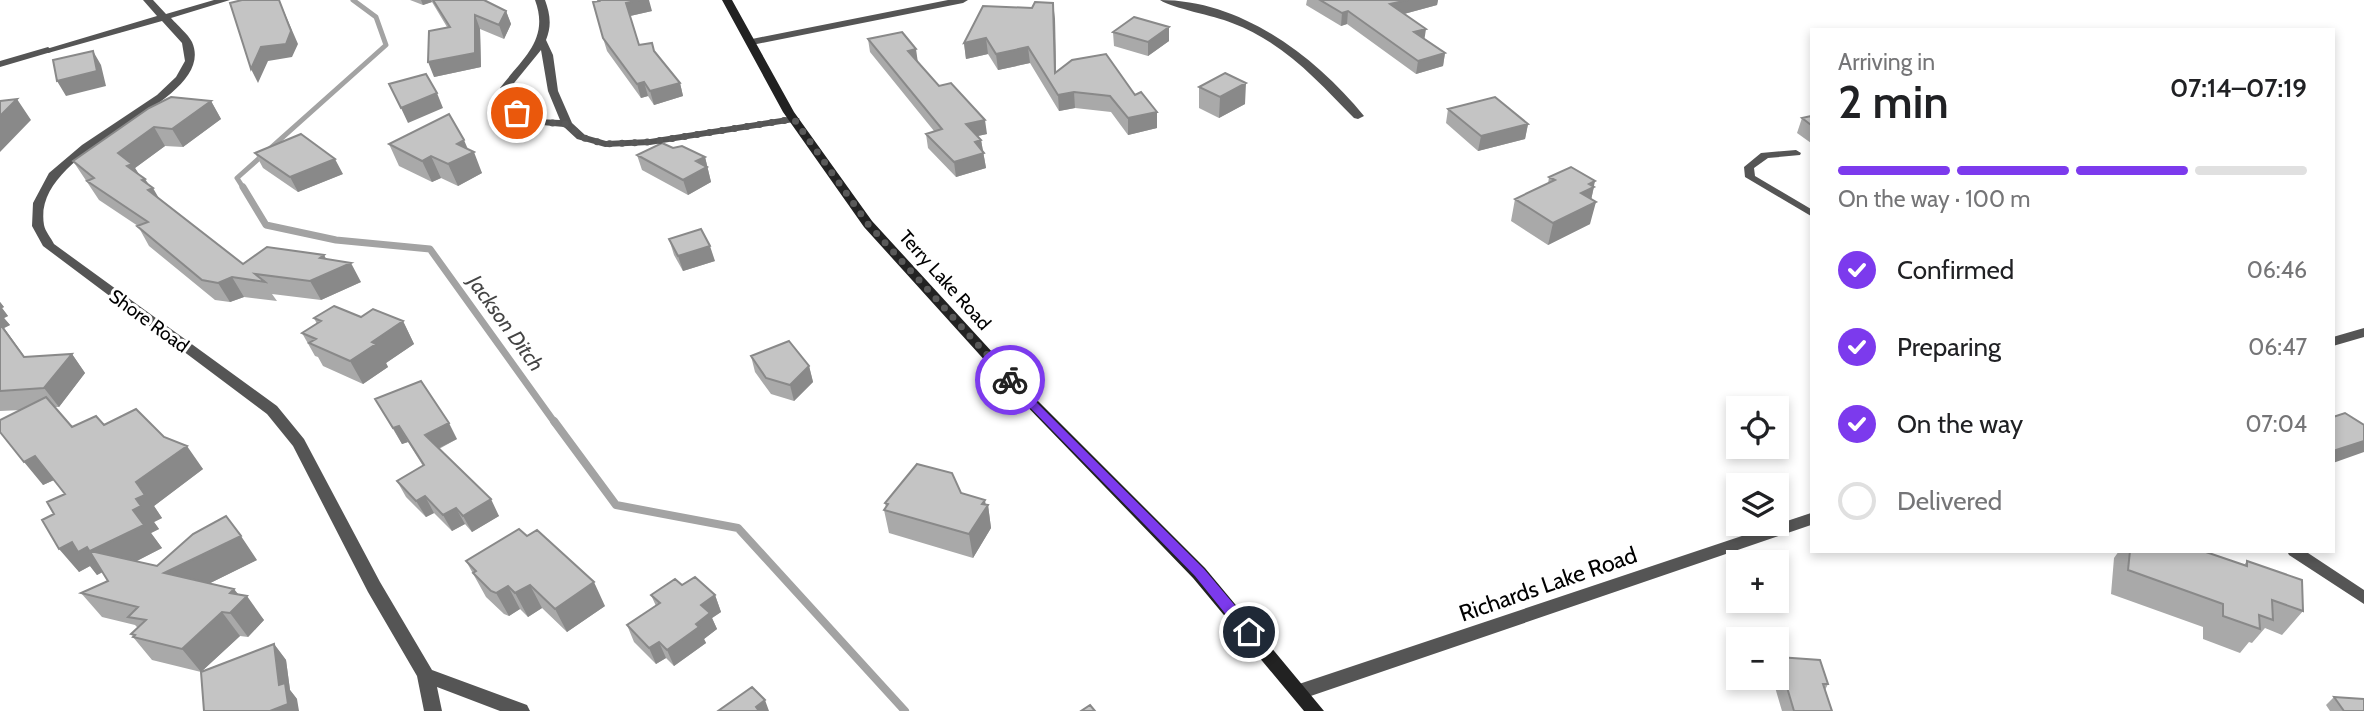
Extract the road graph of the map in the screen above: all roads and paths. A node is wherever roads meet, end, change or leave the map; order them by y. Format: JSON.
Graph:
{"nodes":[{"id":1,"x":148,"y":0,"type":"edge"},
{"id":2,"x":225,"y":0,"type":"edge"},
{"id":3,"x":540,"y":0,"type":"edge"},
{"id":4,"x":727,"y":0,"type":"edge"},
{"id":5,"x":963,"y":0,"type":"edge"},
{"id":6,"x":1165,"y":0,"type":"edge"},
{"id":7,"x":165,"y":17,"type":"junction"},
{"id":8,"x":542,"y":41,"type":"junction"},
{"id":9,"x":752,"y":42,"type":"junction"},
{"id":10,"x":48,"y":50,"type":"joint"},
{"id":11,"x":0,"y":64,"type":"edge"},
{"id":12,"x":1358,"y":116,"type":"dead end"},
{"id":13,"x":794,"y":119,"type":"junction"},
{"id":14,"x":567,"y":124,"type":"junction"},
{"id":15,"x":1796,"y":153,"type":"dead end"},
{"id":16,"x":1810,"y":212,"type":"edge"},
{"id":17,"x":2364,"y":332,"type":"edge"},
{"id":18,"x":2335,"y":341,"type":"edge"},
{"id":19,"x":1810,"y":519,"type":"edge"},
{"id":20,"x":2297,"y":553,"type":"edge"},
{"id":21,"x":2364,"y":598,"type":"edge"},
{"id":22,"x":426,"y":675,"type":"junction"},
{"id":23,"x":1299,"y":692,"type":"junction"},
{"id":24,"x":433,"y":711,"type":"edge"},
{"id":25,"x":521,"y":711,"type":"edge"},
{"id":26,"x":1315,"y":711,"type":"edge"}],
"edges":[{"from":1,"to":7,"type":"street","name":"Shore Road"},
{"from":2,"to":7,"type":"street"},
{"from":3,"to":8,"type":"street"},
{"from":4,"to":9,"type":"main road","name":"Terry Lake Road"},
{"from":5,"to":9,"type":"street"},
{"from":6,"to":12,"type":"street"},
{"from":7,"to":10,"type":"street"},
{"from":7,"to":22,"type":"street","name":"Shore Road"},
{"from":8,"to":14,"type":"street"},
{"from":8,"to":14,"type":"street"},
{"from":9,"to":13,"type":"main road","name":"Terry Lake Road"},
{"from":10,"to":11,"type":"lane"},
{"from":13,"to":14,"type":"street"},
{"from":13,"to":23,"type":"main road","name":"Terry Lake Road"},
{"from":15,"to":16,"type":"lane"},
{"from":17,"to":18,"type":"street"},
{"from":19,"to":23,"type":"street","name":"Richards Lake Road"},
{"from":20,"to":21,"type":"lane"},
{"from":22,"to":24,"type":"street","name":"Shore Road"},
{"from":22,"to":25,"type":"street"},
{"from":23,"to":26,"type":"main road","name":"Terry Lake Road"}]}
